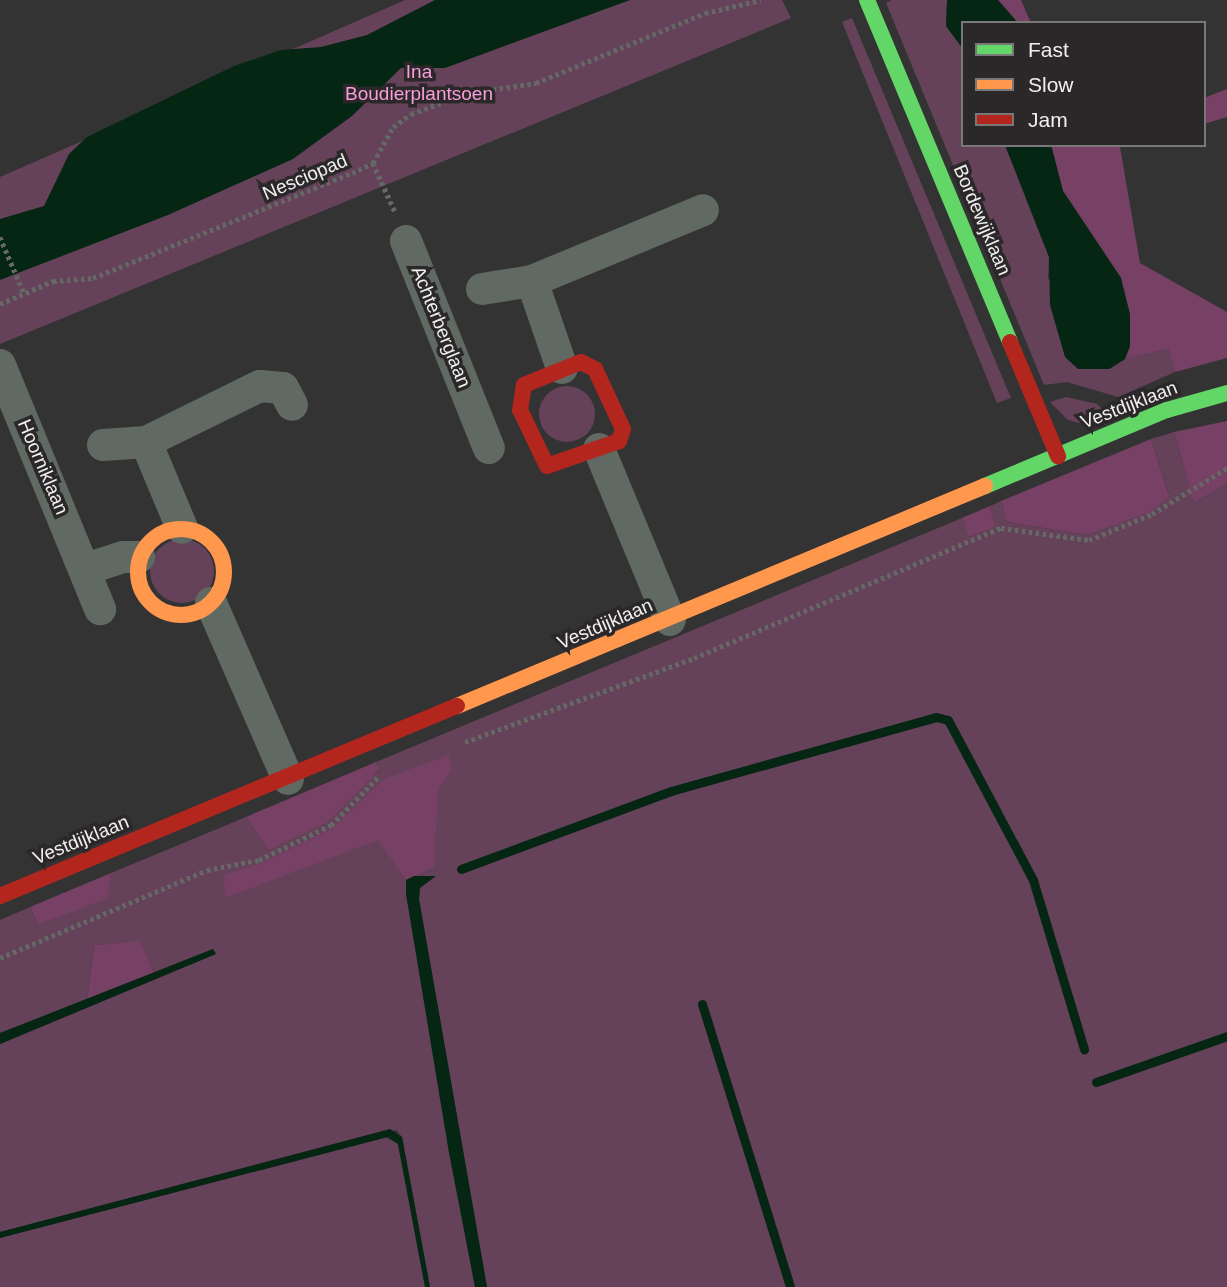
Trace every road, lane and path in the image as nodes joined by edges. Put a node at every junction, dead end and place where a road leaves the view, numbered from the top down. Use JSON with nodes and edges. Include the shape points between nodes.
{"nodes":[{"id":1,"x":761,"y":0,"type":"edge"},
{"id":2,"x":867,"y":0,"type":"edge"},
{"id":3,"x":373,"y":163,"type":"junction"},
{"id":4,"x":703,"y":210,"type":"dead end"},
{"id":5,"x":0,"y":237,"type":"edge"},
{"id":6,"x":406,"y":241,"type":"joint"},
{"id":7,"x":532,"y":281,"type":"junction"},
{"id":8,"x":482,"y":289,"type":"dead end"},
{"id":9,"x":24,"y":293,"type":"junction"},
{"id":10,"x":0,"y":304,"type":"edge"},
{"id":11,"x":0,"y":365,"type":"edge"},
{"id":12,"x":562,"y":368,"type":"junction"},
{"id":13,"x":1227,"y":393,"type":"edge"},
{"id":14,"x":518,"y":402,"type":"junction"},
{"id":15,"x":292,"y":405,"type":"dead end"},
{"id":16,"x":475,"y":414,"type":"junction"},
{"id":17,"x":146,"y":442,"type":"junction"},
{"id":18,"x":103,"y":445,"type":"dead end"},
{"id":19,"x":489,"y":448,"type":"dead end"},
{"id":20,"x":598,"y":449,"type":"junction"},
{"id":21,"x":1058,"y":456,"type":"junction"},
{"id":22,"x":1227,"y":468,"type":"edge"},
{"id":23,"x":182,"y":528,"type":"junction"},
{"id":24,"x":139,"y":557,"type":"junction"},
{"id":25,"x":86,"y":569,"type":"junction"},
{"id":26,"x":211,"y":603,"type":"junction"},
{"id":27,"x":100,"y":609,"type":"dead end"},
{"id":28,"x":670,"y":620,"type":"junction"},
{"id":29,"x":454,"y":746,"type":"dead end"},
{"id":30,"x":393,"y":770,"type":"dead end"},
{"id":31,"x":288,"y":779,"type":"junction"},
{"id":32,"x":0,"y":896,"type":"edge"},
{"id":33,"x":0,"y":958,"type":"edge"}],
"edges":[{"from":1,"to":3,"type":"path","name":"Nesciopad","via":[[705,13],[536,83],[466,94],[411,114],[393,127]]},
{"from":2,"to":21,"type":"street","name":"Bordewijklaan"},
{"from":3,"to":6,"type":"path"},
{"from":3,"to":9,"type":"path","name":"Nesciopad","via":[[93,278],[53,281]]},
{"from":4,"to":7,"type":"street"},
{"from":5,"to":9,"type":"path"},
{"from":6,"to":16,"type":"street","name":"Achterberglaan"},
{"from":7,"to":8,"type":"street"},
{"from":7,"to":12,"type":"street"},
{"from":9,"to":10,"type":"path","name":"Nesciopad"},
{"from":11,"to":25,"type":"street","name":"Hoorniklaan"},
{"from":12,"to":14,"type":"street","via":[[524,385]]},
{"from":12,"to":20,"type":"street","via":[[581,362],[594,369],[602,381],[623,429],[619,441]]},
{"from":13,"to":21,"type":"street","name":"Vestdijklaan","via":[[1167,410]]},
{"from":14,"to":16,"type":"street","name":"Achterberglaan"},
{"from":14,"to":20,"type":"street","via":[[547,466]]},
{"from":15,"to":17,"type":"street","via":[[283,388],[260,386]]},
{"from":16,"to":19,"type":"street","name":"Achterberglaan"},
{"from":17,"to":18,"type":"street"},
{"from":17,"to":23,"type":"street"},
{"from":20,"to":28,"type":"street"},
{"from":21,"to":28,"type":"street","name":"Vestdijklaan"},
{"from":22,"to":29,"type":"path","via":[[1152,514],[1089,540],[1001,528],[694,657]]},
{"from":23,"to":24,"type":"street","via":[[156,536]]},
{"from":23,"to":26,"type":"street","via":[[199,532],[222,556],[221,589]]},
{"from":24,"to":25,"type":"street","via":[[123,556]]},
{"from":24,"to":26,"type":"street","via":[[140,590],[150,604],[181,616]]},
{"from":25,"to":27,"type":"street","name":"Hoorniklaan"},
{"from":26,"to":31,"type":"street"},
{"from":28,"to":31,"type":"street","name":"Vestdijklaan"},
{"from":30,"to":33,"type":"path","via":[[380,775],[331,825],[260,859],[207,870]]},
{"from":31,"to":32,"type":"street","name":"Vestdijklaan"}]}
